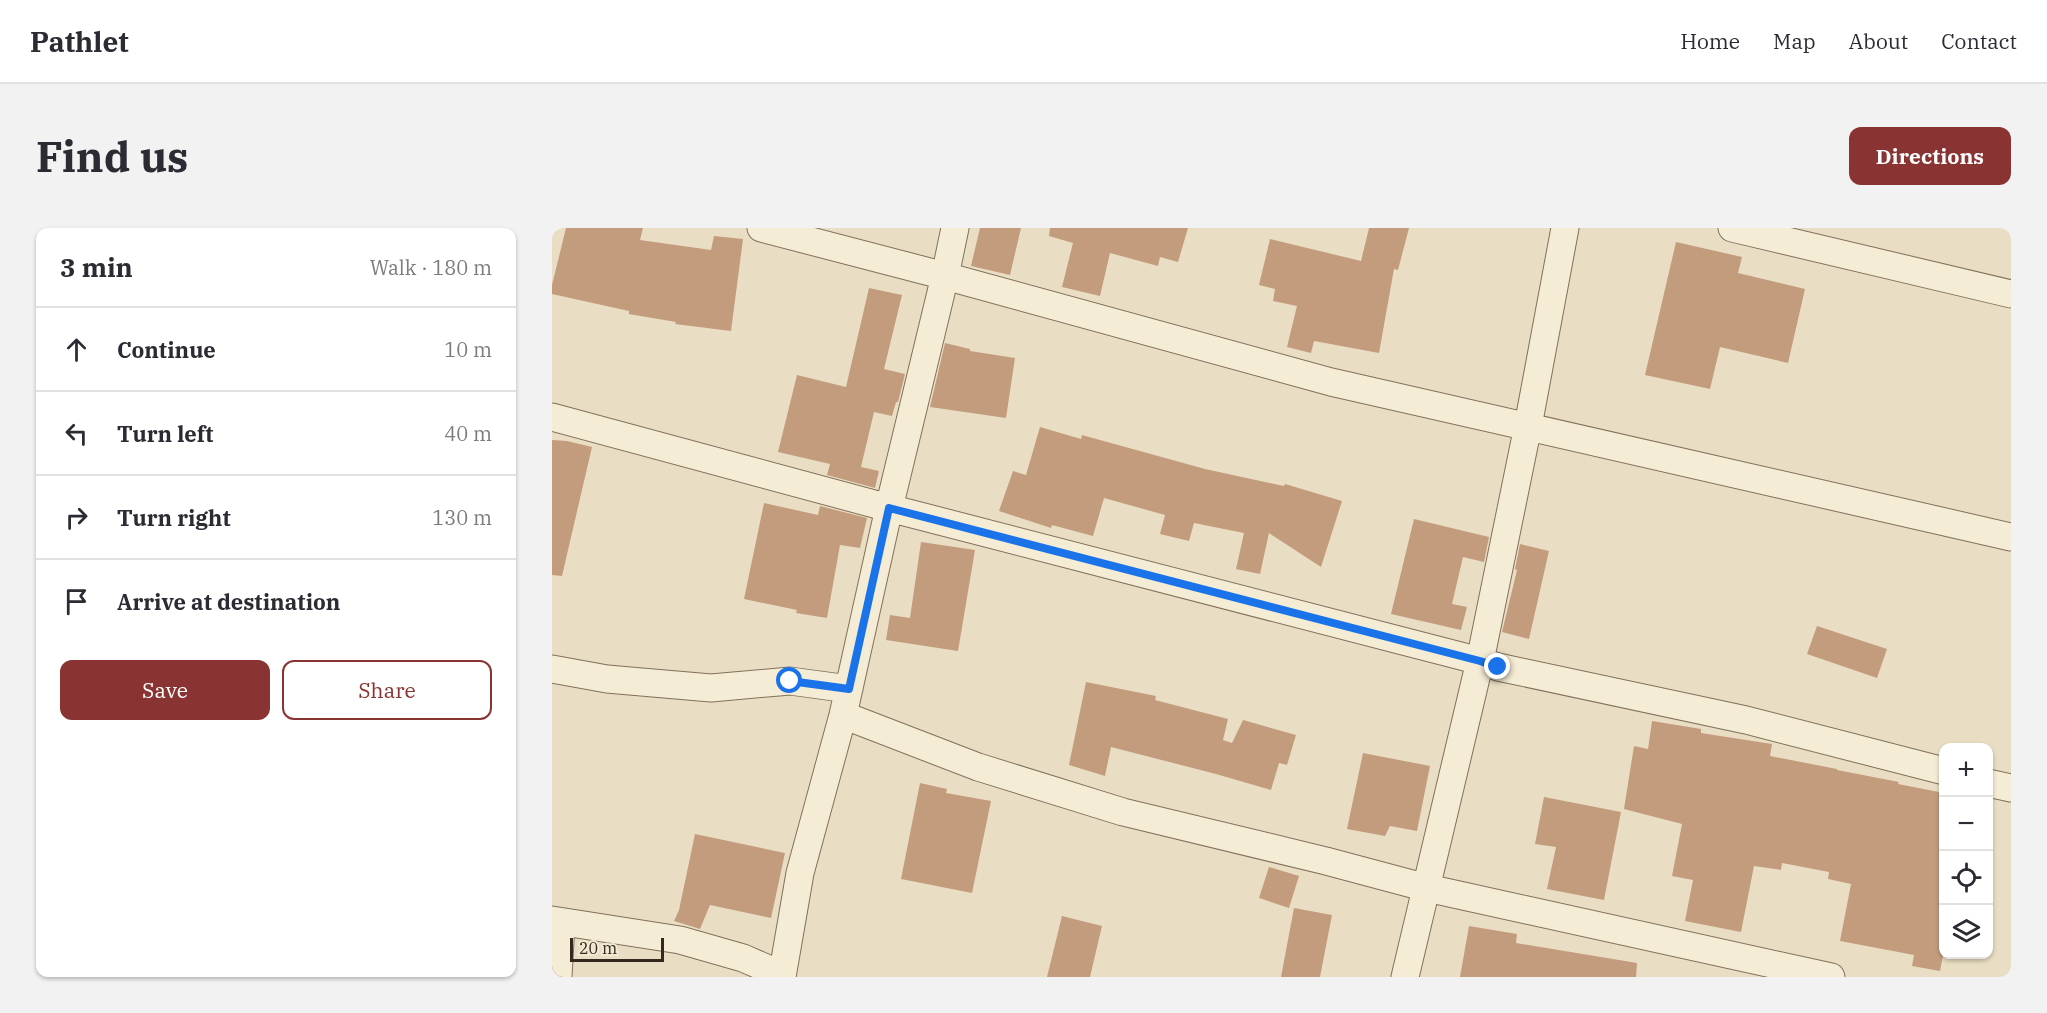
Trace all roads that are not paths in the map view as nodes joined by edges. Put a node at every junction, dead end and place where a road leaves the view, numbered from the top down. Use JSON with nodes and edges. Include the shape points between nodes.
{"nodes":[{"id":1,"x":761,"y":228,"type":"edge"},
{"id":2,"x":955,"y":228,"type":"edge"},
{"id":3,"x":1565,"y":228,"type":"edge"},
{"id":4,"x":1732,"y":228,"type":"edge"},
{"id":5,"x":945,"y":276,"type":"junction"},
{"id":6,"x":2011,"y":294,"type":"edge"},
{"id":7,"x":552,"y":417,"type":"edge"},
{"id":8,"x":1528,"y":426,"type":"junction"},
{"id":9,"x":889,"y":508,"type":"junction"},
{"id":10,"x":2011,"y":537,"type":"edge"},
{"id":11,"x":1480,"y":661,"type":"junction"},
{"id":12,"x":552,"y":669,"type":"edge"},
{"id":13,"x":846,"y":702,"type":"junction"},
{"id":14,"x":1939,"y":770,"type":"edge"},
{"id":15,"x":1993,"y":784,"type":"edge"},
{"id":16,"x":2011,"y":788,"type":"edge"},
{"id":17,"x":1427,"y":888,"type":"junction"},
{"id":18,"x":556,"y":921,"type":"edge"},
{"id":19,"x":782,"y":976,"type":"edge"},
{"id":20,"x":558,"y":977,"type":"edge"},
{"id":21,"x":1405,"y":977,"type":"edge"},
{"id":22,"x":1831,"y":977,"type":"edge"}],
"edges":[{"from":1,"to":5,"type":"street"},
{"from":2,"to":5,"type":"street"},
{"from":3,"to":8,"type":"street"},
{"from":4,"to":6,"type":"street"},
{"from":5,"to":8,"type":"street","via":[[1331,382]]},
{"from":5,"to":9,"type":"street"},
{"from":7,"to":9,"type":"street"},
{"from":8,"to":10,"type":"street"},
{"from":8,"to":11,"type":"street"},
{"from":9,"to":11,"type":"street"},
{"from":9,"to":13,"type":"street"},
{"from":11,"to":14,"type":"street","via":[[1746,720]]},
{"from":11,"to":17,"type":"street"},
{"from":12,"to":13,"type":"street","via":[[607,679],[711,688],[790,681]]},
{"from":13,"to":17,"type":"street","via":[[978,767],[1123,812]]},
{"from":13,"to":19,"type":"street","via":[[800,873]]},
{"from":15,"to":16,"type":"street"},
{"from":17,"to":21,"type":"street"},
{"from":17,"to":22,"type":"street"},
{"from":18,"to":19,"type":"street","via":[[680,940],[742,958]]},
{"from":18,"to":20,"type":"street"}]}
